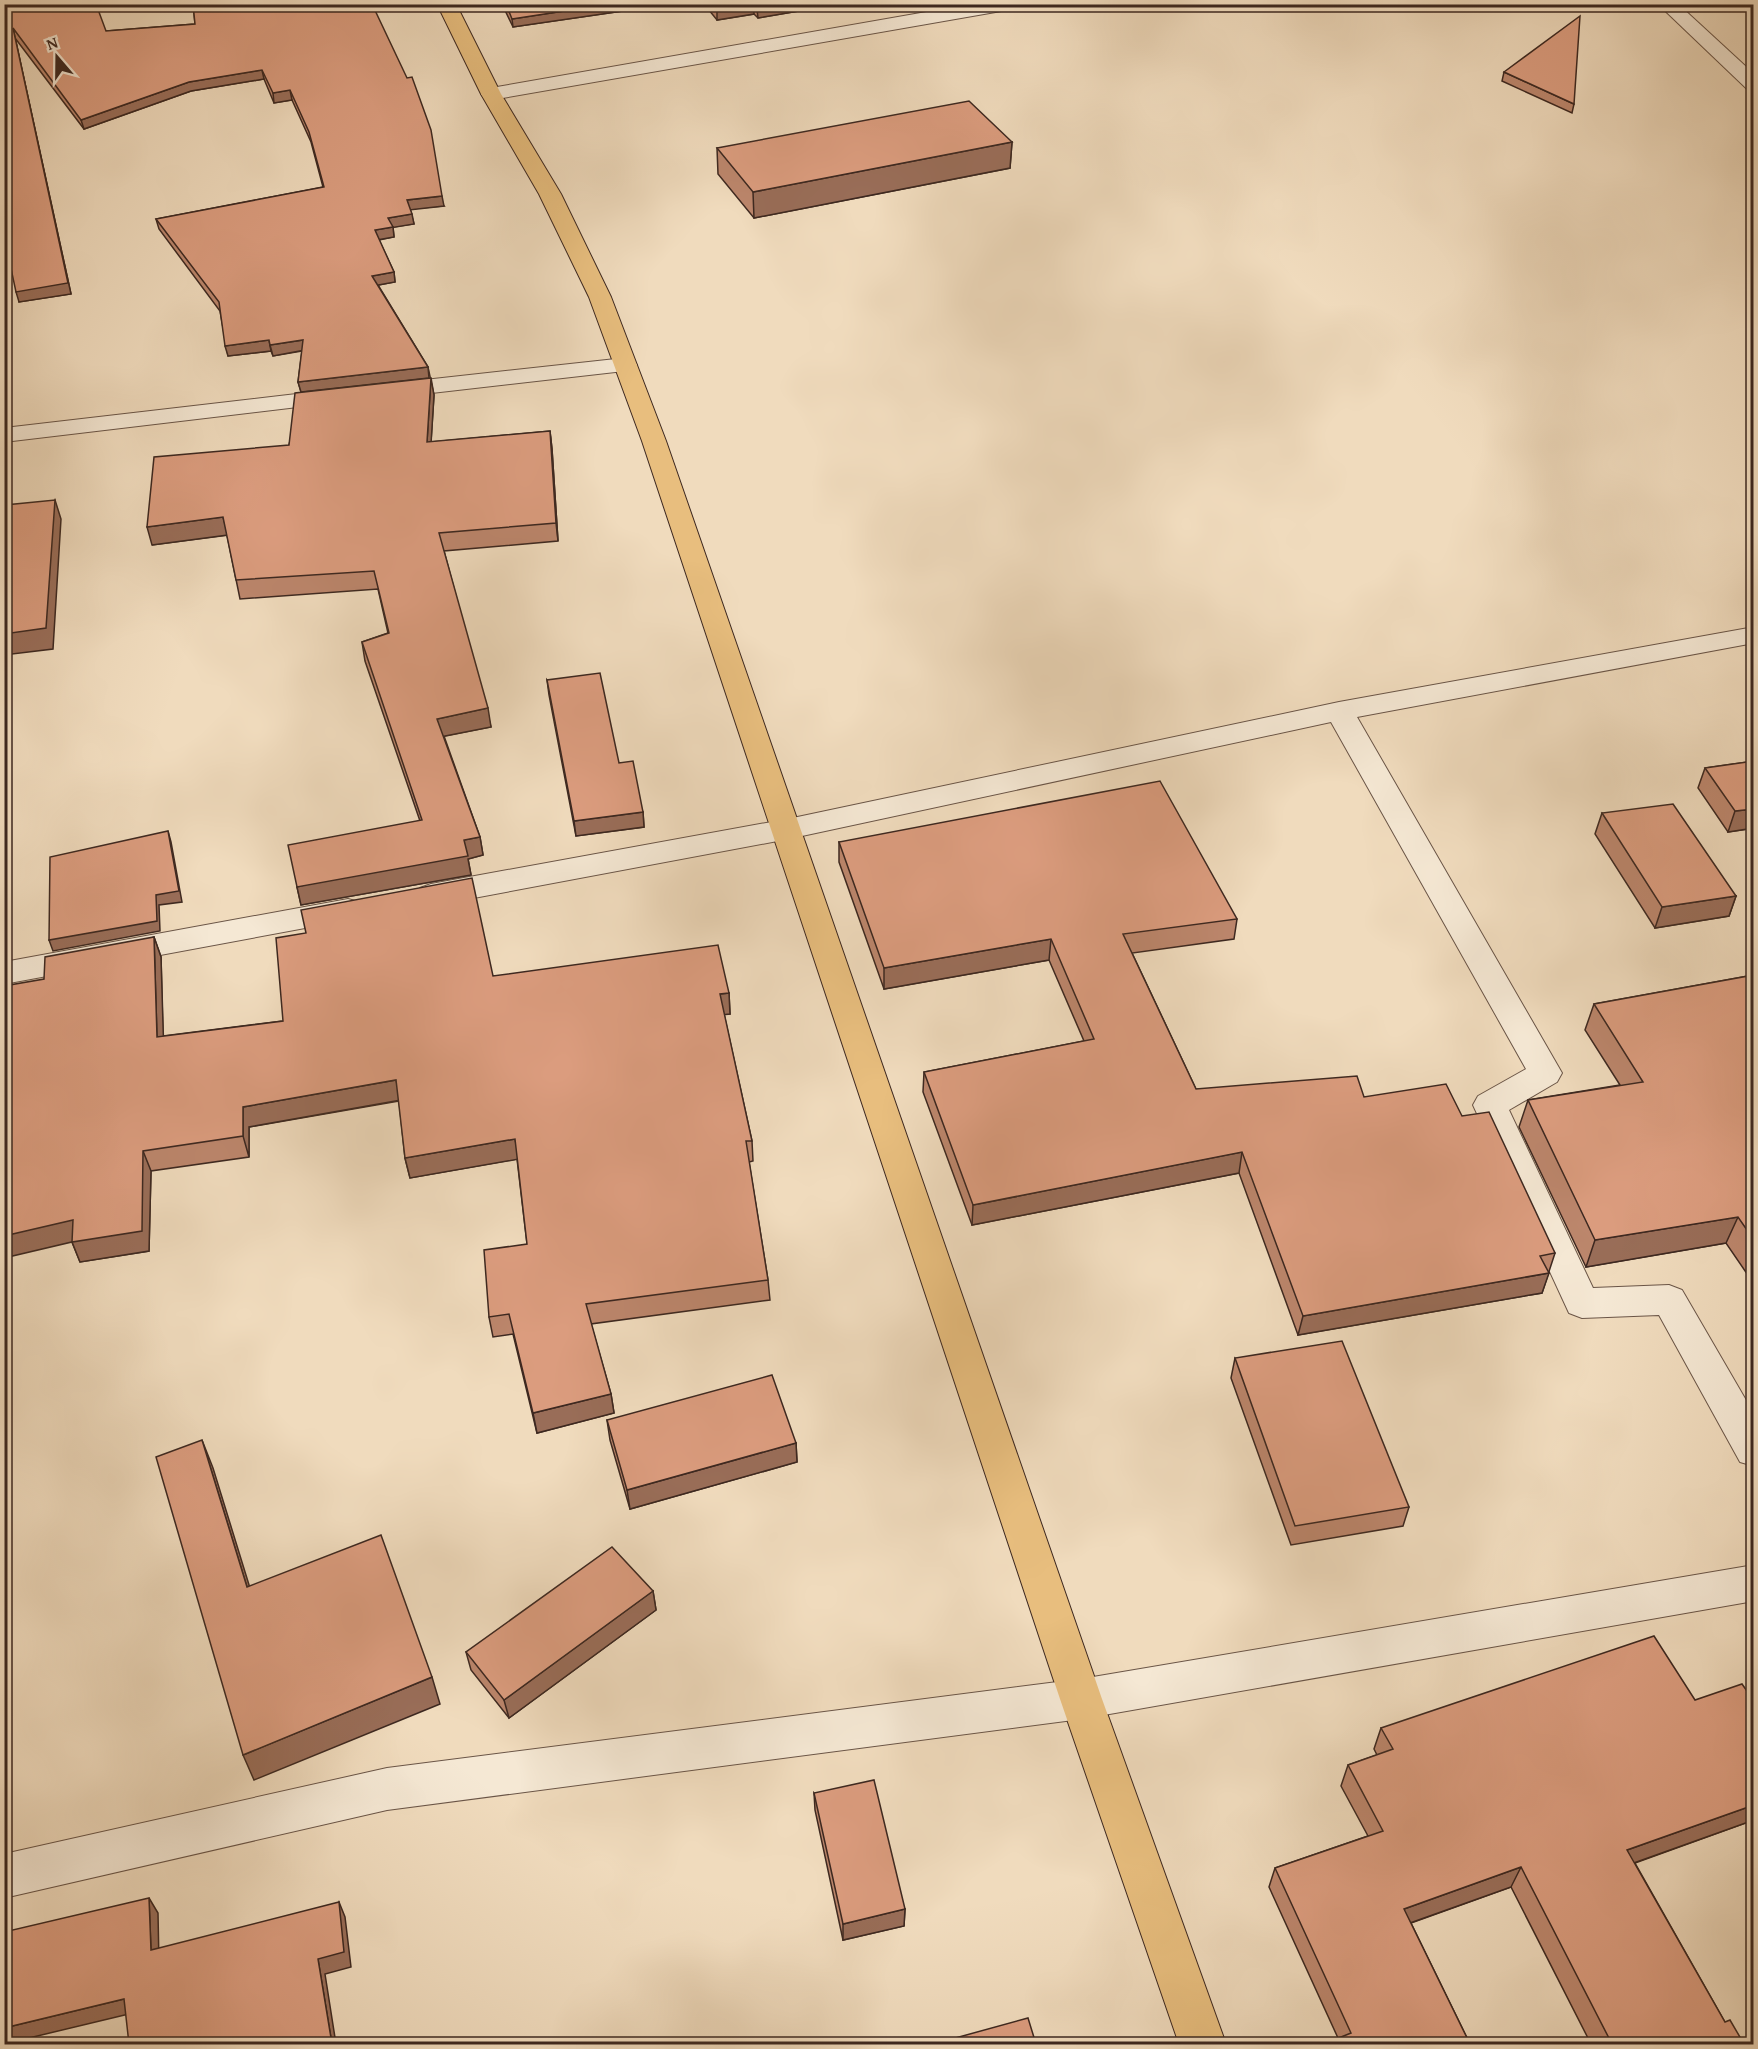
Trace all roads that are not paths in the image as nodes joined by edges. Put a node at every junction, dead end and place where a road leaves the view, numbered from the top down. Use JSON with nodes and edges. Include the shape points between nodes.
{"nodes":[{"id":1,"x":446,"y":4,"type":"edge"},
{"id":2,"x":1006,"y":4,"type":"edge"},
{"id":3,"x":1667,"y":4,"type":"edge"},
{"id":4,"x":901,"y":14,"type":"edge"},
{"id":5,"x":1754,"y":85,"type":"edge"},
{"id":6,"x":491,"y":94,"type":"junction"},
{"id":7,"x":625,"y":365,"type":"junction"},
{"id":8,"x":4,"y":435,"type":"edge"},
{"id":9,"x":1754,"y":635,"type":"edge"},
{"id":10,"x":1339,"y":711,"type":"junction"},
{"id":11,"x":788,"y":829,"type":"junction"},
{"id":12,"x":4,"y":973,"type":"edge"},
{"id":13,"x":1754,"y":1450,"type":"edge"},
{"id":14,"x":1754,"y":1583,"type":"edge"},
{"id":15,"x":1081,"y":1699,"type":"junction"},
{"id":16,"x":4,"y":1876,"type":"edge"},
{"id":17,"x":1203,"y":2044,"type":"edge"}],
"edges":[{"from":1,"to":6,"type":"main road"},
{"from":2,"to":4,"type":"street"},
{"from":3,"to":5,"type":"street"},
{"from":4,"to":6,"type":"street"},
{"from":6,"to":7,"type":"main road","via":[[550,194],[600,297]]},
{"from":7,"to":8,"type":"street"},
{"from":7,"to":11,"type":"main road"},
{"from":9,"to":10,"type":"street"},
{"from":10,"to":11,"type":"street"},
{"from":10,"to":13,"type":"street","via":[[1545,1072],[1490,1105],[1582,1303],[1669,1300]]},
{"from":11,"to":12,"type":"street"},
{"from":11,"to":15,"type":"main road"},
{"from":14,"to":15,"type":"street"},
{"from":15,"to":16,"type":"street","via":[[387,1789]]},
{"from":15,"to":17,"type":"main road"}]}
